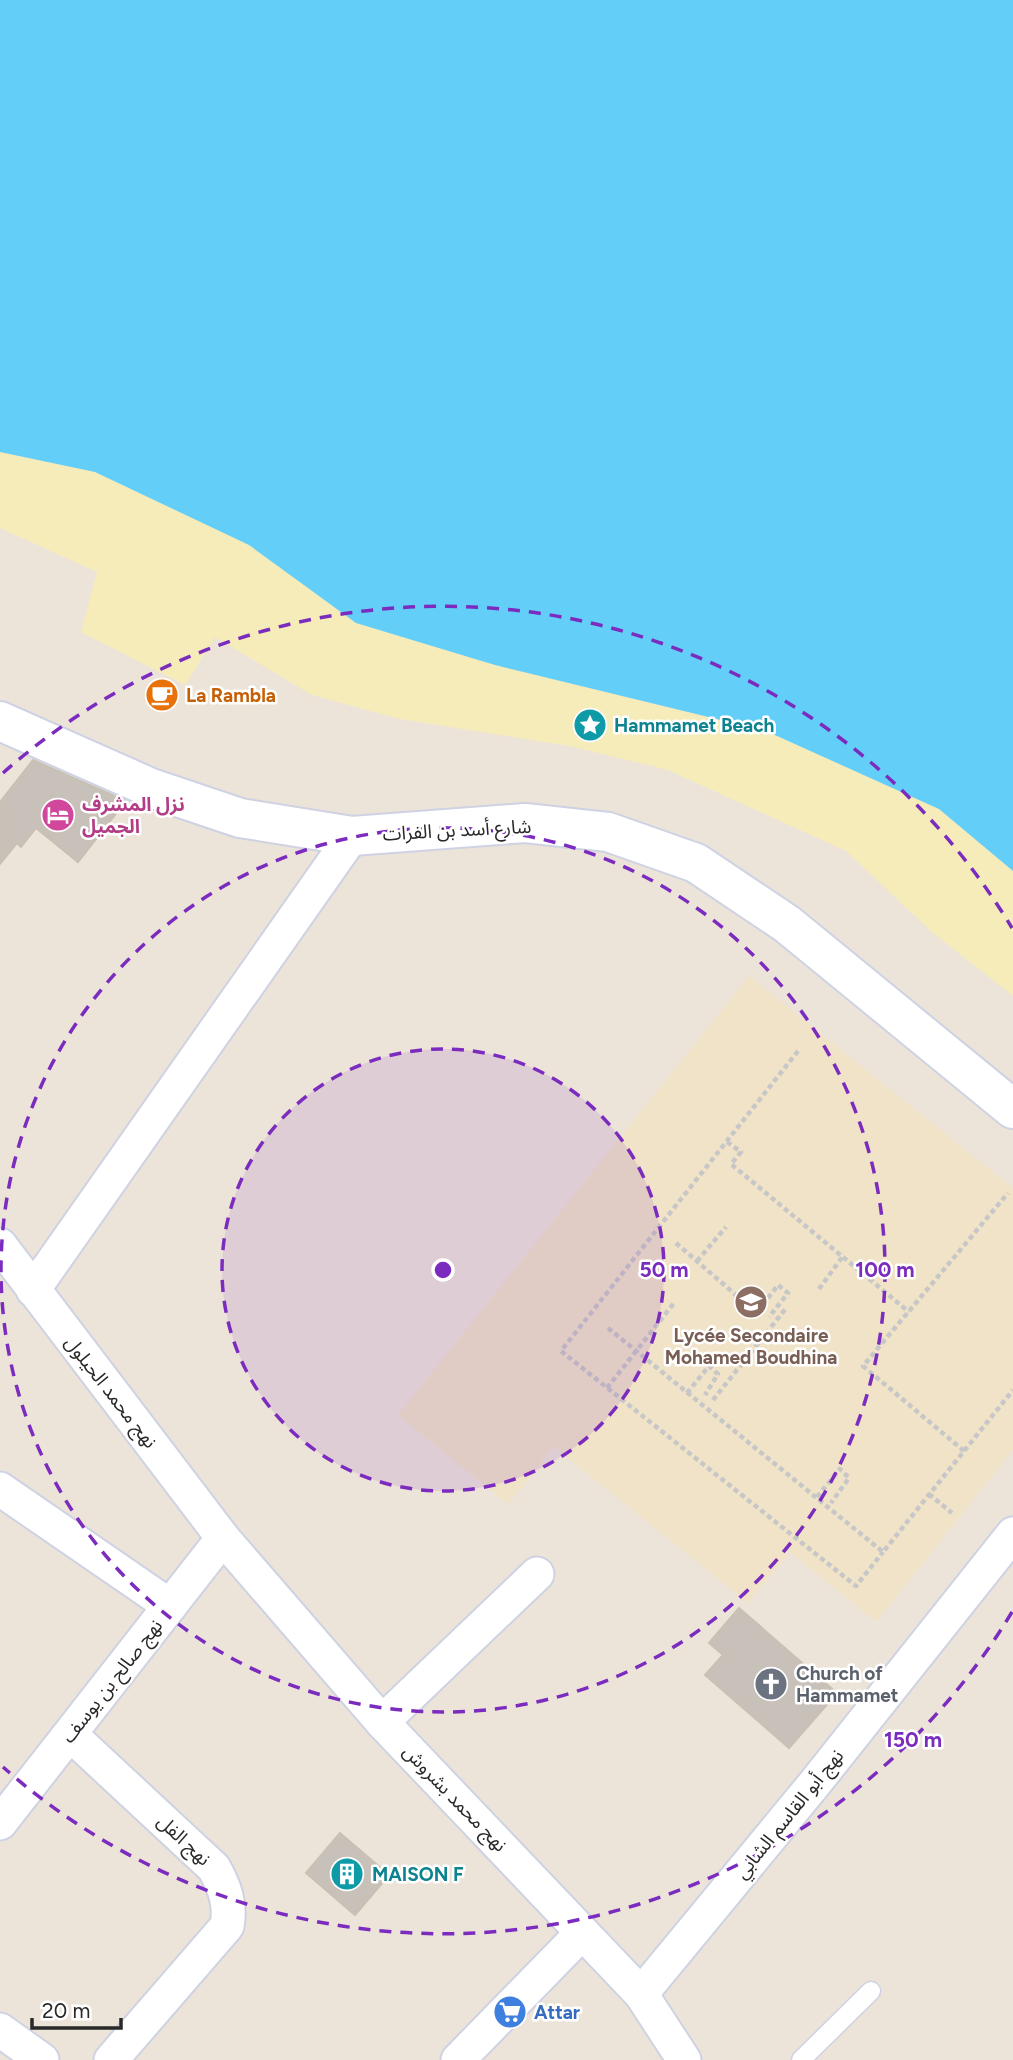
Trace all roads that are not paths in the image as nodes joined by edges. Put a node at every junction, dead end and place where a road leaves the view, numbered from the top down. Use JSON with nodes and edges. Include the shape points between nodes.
{"nodes":[{"id":1,"x":0,"y":721,"type":"edge"},
{"id":2,"x":352,"y":836,"type":"junction"},
{"id":3,"x":1013,"y":1109,"type":"edge"},
{"id":4,"x":0,"y":1245,"type":"edge"},
{"id":5,"x":33,"y":1290,"type":"junction"},
{"id":6,"x":0,"y":1489,"type":"edge"},
{"id":7,"x":1013,"y":1534,"type":"edge"},
{"id":8,"x":223,"y":1538,"type":"junction"},
{"id":9,"x":537,"y":1574,"type":"dead end"},
{"id":10,"x":170,"y":1606,"type":"junction"},
{"id":11,"x":382,"y":1722,"type":"junction"},
{"id":12,"x":71,"y":1735,"type":"junction"},
{"id":13,"x":0,"y":1823,"type":"edge"},
{"id":14,"x":582,"y":1933,"type":"junction"},
{"id":15,"x":871,"y":1991,"type":"dead end"},
{"id":16,"x":641,"y":1994,"type":"junction"},
{"id":17,"x":0,"y":2030,"type":"edge"},
{"id":18,"x":43,"y":2060,"type":"edge"},
{"id":19,"x":111,"y":2060,"type":"edge"},
{"id":20,"x":457,"y":2060,"type":"edge"},
{"id":21,"x":684,"y":2060,"type":"edge"},
{"id":22,"x":801,"y":2060,"type":"edge"}],
"edges":[{"from":1,"to":2,"type":"street","name":"شارع أسد بن الفرات","via":[[151,788],[240,818]]},
{"from":2,"to":3,"type":"street","name":"شارع أسد بن الفرات","via":[[525,823],[608,832],[696,863],[787,924]]},
{"from":2,"to":5,"type":"street"},
{"from":4,"to":5,"type":"street","name":"نهج محمد الحيلول"},
{"from":5,"to":8,"type":"street","name":"نهج محمد الحيلول"},
{"from":6,"to":10,"type":"street"},
{"from":7,"to":16,"type":"street","name":"نهج أبو القاسم الشابي"},
{"from":8,"to":10,"type":"street","name":"نهج صالح بن يوسف"},
{"from":8,"to":11,"type":"street","name":"نهج محمد بشروش"},
{"from":9,"to":11,"type":"street"},
{"from":10,"to":12,"type":"street","name":"نهج صالح بن يوسف"},
{"from":11,"to":14,"type":"street","name":"نهج محمد بشروش"},
{"from":12,"to":13,"type":"street","name":"نهج صالح بن يوسف"},
{"from":12,"to":19,"type":"street","name":"نهج الفل","via":[[214,1868],[230,1909],[227,1926]]},
{"from":14,"to":16,"type":"street","name":"نهج محمد بشروش"},
{"from":14,"to":20,"type":"street"},
{"from":15,"to":22,"type":"lane"},
{"from":16,"to":21,"type":"street","name":"نهج محمد بشروش"},
{"from":17,"to":18,"type":"street"}]}
